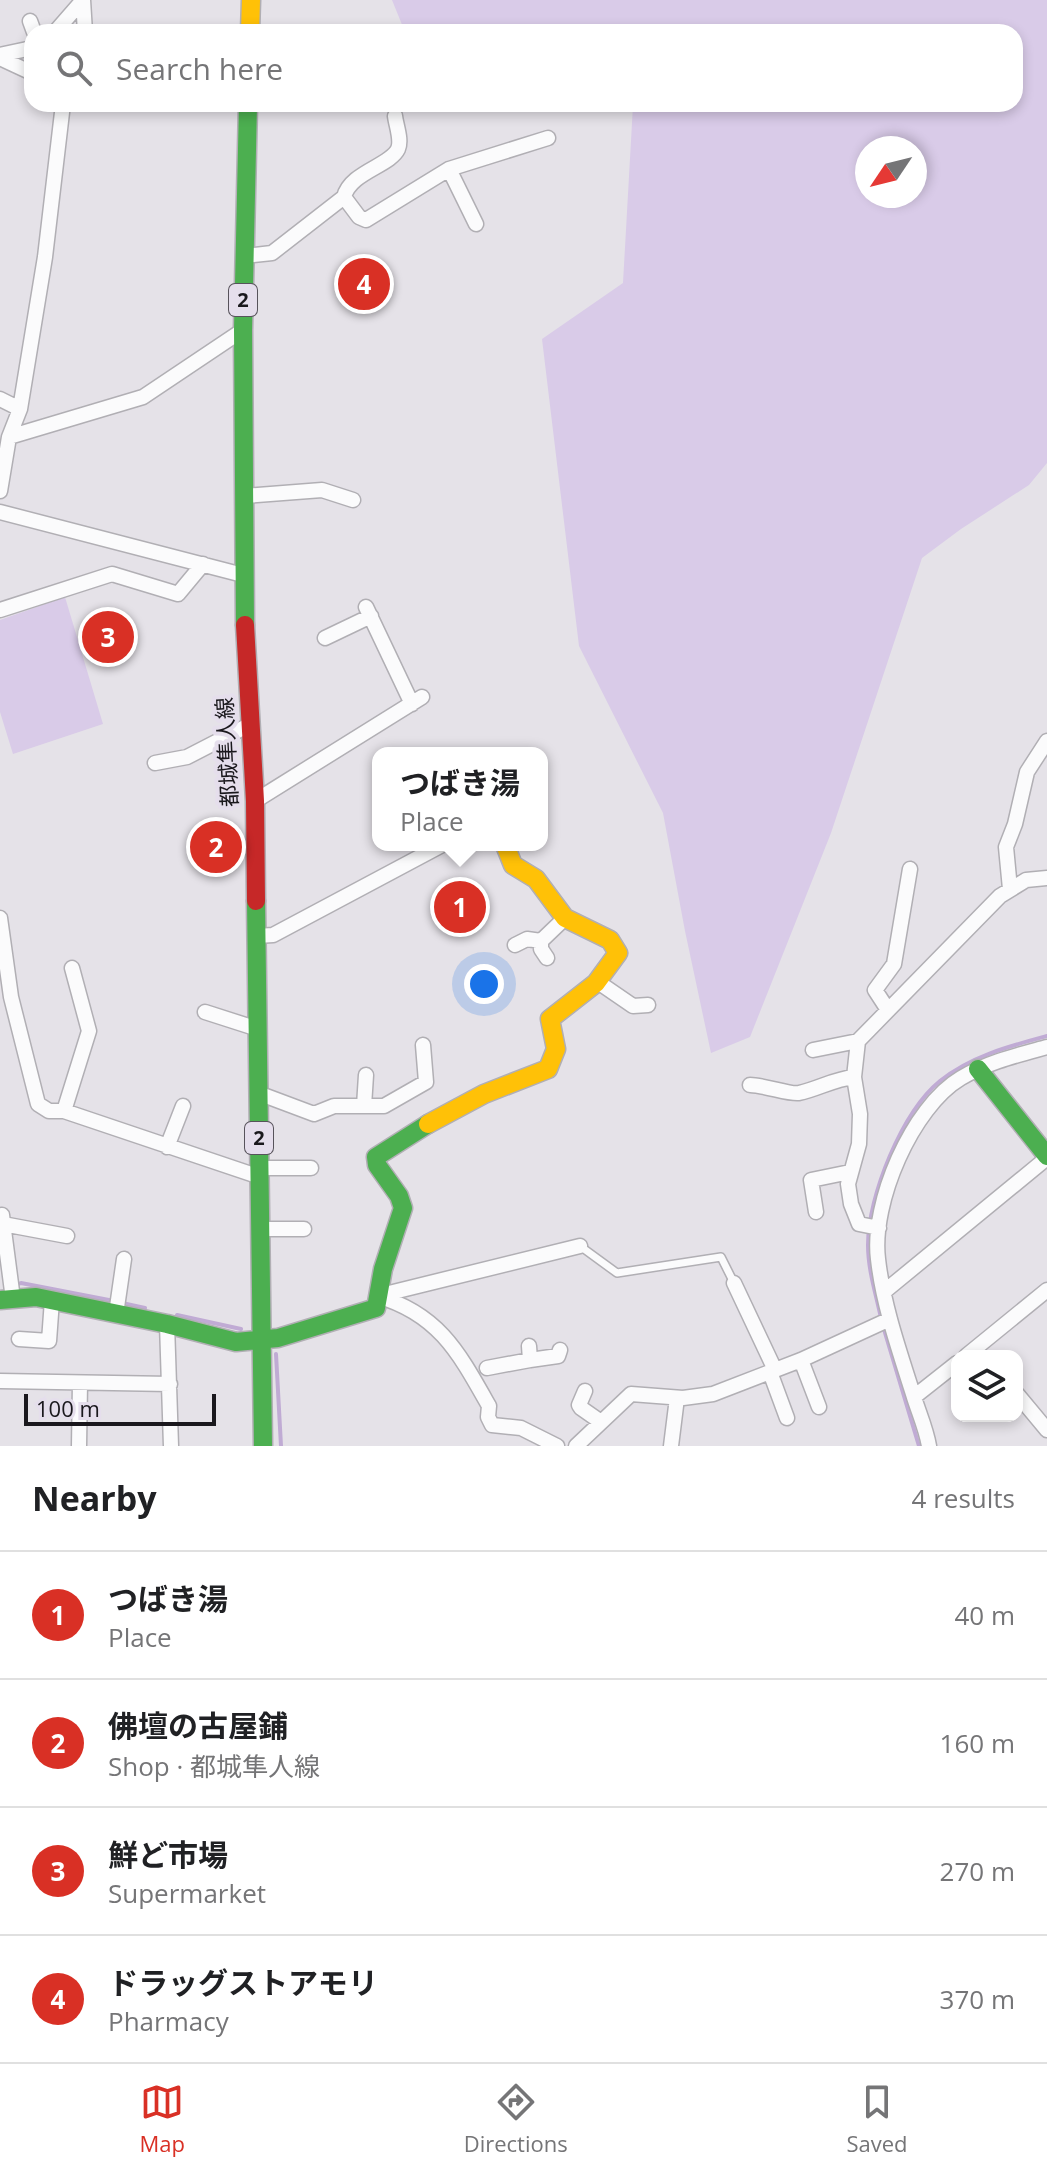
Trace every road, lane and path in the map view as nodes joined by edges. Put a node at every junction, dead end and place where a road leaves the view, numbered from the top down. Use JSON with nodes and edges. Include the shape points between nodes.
{"nodes":[{"id":1,"x":251,"y":0,"type":"edge"},
{"id":2,"x":62,"y":24,"type":"edge"},
{"id":3,"x":84,"y":24,"type":"edge"},
{"id":4,"x":250,"y":24,"type":"edge"},
{"id":5,"x":24,"y":50,"type":"edge"},
{"id":6,"x":0,"y":56,"type":"edge"},
{"id":7,"x":24,"y":69,"type":"edge"},
{"id":8,"x":62,"y":112,"type":"edge"},
{"id":9,"x":248,"y":112,"type":"edge"},
{"id":10,"x":395,"y":116,"type":"dead end"},
{"id":11,"x":548,"y":138,"type":"dead end"},
{"id":12,"x":449,"y":169,"type":"junction"},
{"id":13,"x":344,"y":197,"type":"junction"},
{"id":14,"x":476,"y":224,"type":"dead end"},
{"id":15,"x":245,"y":256,"type":"junction"},
{"id":16,"x":243,"y":330,"type":"junction"},
{"id":17,"x":0,"y":399,"type":"edge"},
{"id":18,"x":20,"y":409,"type":"junction"},
{"id":19,"x":9,"y":437,"type":"junction"},
{"id":20,"x":0,"y":491,"type":"edge"},
{"id":21,"x":245,"y":496,"type":"junction"},
{"id":22,"x":353,"y":500,"type":"dead end"},
{"id":23,"x":0,"y":512,"type":"edge"},
{"id":24,"x":203,"y":564,"type":"junction"},
{"id":25,"x":243,"y":575,"type":"junction"},
{"id":26,"x":0,"y":610,"type":"edge"},
{"id":27,"x":325,"y":638,"type":"dead end"},
{"id":28,"x":249,"y":725,"type":"junction"},
{"id":29,"x":1047,"y":741,"type":"edge"},
{"id":30,"x":155,"y":763,"type":"dead end"},
{"id":31,"x":255,"y":801,"type":"junction"},
{"id":32,"x":431,"y":851,"type":"edge"},
{"id":33,"x":507,"y":851,"type":"edge"},
{"id":34,"x":910,"y":869,"type":"dead end"},
{"id":35,"x":1047,"y":878,"type":"edge"},
{"id":36,"x":1010,"y":889,"type":"junction"},
{"id":37,"x":0,"y":918,"type":"edge"},
{"id":38,"x":565,"y":918,"type":"junction"},
{"id":39,"x":257,"y":936,"type":"junction"},
{"id":40,"x":541,"y":941,"type":"junction"},
{"id":41,"x":515,"y":945,"type":"dead end"},
{"id":42,"x":547,"y":958,"type":"dead end"},
{"id":43,"x":72,"y":968,"type":"dead end"},
{"id":44,"x":598,"y":982,"type":"junction"},
{"id":45,"x":648,"y":1005,"type":"dead end"},
{"id":46,"x":888,"y":1010,"type":"junction"},
{"id":47,"x":205,"y":1012,"type":"dead end"},
{"id":48,"x":258,"y":1029,"type":"junction"},
{"id":49,"x":858,"y":1041,"type":"junction"},
{"id":50,"x":423,"y":1045,"type":"dead end"},
{"id":51,"x":1047,"y":1047,"type":"edge"},
{"id":52,"x":813,"y":1050,"type":"dead end"},
{"id":53,"x":978,"y":1069,"type":"junction"},
{"id":54,"x":366,"y":1075,"type":"dead end"},
{"id":55,"x":854,"y":1077,"type":"junction"},
{"id":56,"x":750,"y":1085,"type":"dead end"},
{"id":57,"x":258,"y":1093,"type":"junction"},
{"id":58,"x":183,"y":1106,"type":"dead end"},
{"id":59,"x":364,"y":1106,"type":"junction"},
{"id":60,"x":64,"y":1111,"type":"junction"},
{"id":61,"x":167,"y":1147,"type":"junction"},
{"id":62,"x":1047,"y":1157,"type":"edge"},
{"id":63,"x":311,"y":1168,"type":"dead end"},
{"id":64,"x":850,"y":1172,"type":"junction"},
{"id":65,"x":260,"y":1173,"type":"junction"},
{"id":66,"x":816,"y":1212,"type":"dead end"},
{"id":67,"x":872,"y":1227,"type":"junction"},
{"id":68,"x":260,"y":1229,"type":"junction"},
{"id":69,"x":304,"y":1229,"type":"dead end"},
{"id":70,"x":67,"y":1236,"type":"dead end"},
{"id":71,"x":580,"y":1246,"type":"joint"},
{"id":72,"x":124,"y":1259,"type":"dead end"},
{"id":73,"x":734,"y":1283,"type":"joint"},
{"id":74,"x":885,"y":1291,"type":"junction"},
{"id":75,"x":1046,"y":1291,"type":"edge"},
{"id":76,"x":377,"y":1296,"type":"junction"},
{"id":77,"x":8,"y":1298,"type":"edge"},
{"id":78,"x":52,"y":1300,"type":"junction"},
{"id":79,"x":117,"y":1312,"type":"junction"},
{"id":80,"x":885,"y":1321,"type":"junction"},
{"id":81,"x":167,"y":1324,"type":"junction"},
{"id":82,"x":19,"y":1339,"type":"dead end"},
{"id":83,"x":262,"y":1341,"type":"junction"},
{"id":84,"x":560,"y":1350,"type":"dead end"},
{"id":85,"x":983,"y":1350,"type":"edge"},
{"id":86,"x":801,"y":1360,"type":"junction"},
{"id":87,"x":951,"y":1368,"type":"edge"},
{"id":88,"x":773,"y":1371,"type":"junction"},
{"id":89,"x":0,"y":1381,"type":"edge"},
{"id":90,"x":80,"y":1383,"type":"junction"},
{"id":91,"x":170,"y":1384,"type":"junction"},
{"id":92,"x":585,"y":1391,"type":"dead end"},
{"id":93,"x":914,"y":1397,"type":"junction"},
{"id":94,"x":677,"y":1398,"type":"junction"},
{"id":95,"x":1023,"y":1401,"type":"edge"},
{"id":96,"x":489,"y":1406,"type":"junction"},
{"id":97,"x":819,"y":1407,"type":"dead end"},
{"id":98,"x":787,"y":1418,"type":"dead end"},
{"id":99,"x":601,"y":1422,"type":"junction"},
{"id":100,"x":1047,"y":1430,"type":"edge"},
{"id":101,"x":931,"y":1443,"type":"edge"},
{"id":102,"x":79,"y":1446,"type":"edge"},
{"id":103,"x":171,"y":1446,"type":"edge"},
{"id":104,"x":263,"y":1446,"type":"edge"},
{"id":105,"x":557,"y":1446,"type":"edge"},
{"id":106,"x":576,"y":1446,"type":"edge"},
{"id":107,"x":671,"y":1446,"type":"edge"}],
"edges":[{"from":1,"to":4,"type":"main road"},
{"from":2,"to":3,"type":"street","via":[[83,0]]},
{"from":5,"to":6,"type":"street"},
{"from":6,"to":7,"type":"street"},
{"from":8,"to":18,"type":"street"},
{"from":9,"to":15,"type":"main road","name":"都城隼人線","number":"2"},
{"from":10,"to":13,"type":"street","via":[[396,152],[351,184]]},
{"from":11,"to":12,"type":"street"},
{"from":12,"to":13,"type":"street","via":[[366,220]]},
{"from":12,"to":14,"type":"street"},
{"from":13,"to":15,"type":"street","via":[[272,253]]},
{"from":15,"to":16,"type":"main road","name":"都城隼人線","number":"2"},
{"from":16,"to":19,"type":"street","via":[[143,397]]},
{"from":16,"to":21,"type":"main road","name":"都城隼人線","number":"2"},
{"from":17,"to":18,"type":"street"},
{"from":18,"to":19,"type":"street"},
{"from":19,"to":20,"type":"street"},
{"from":21,"to":22,"type":"street","via":[[322,490]]},
{"from":21,"to":25,"type":"main road","name":"都城隼人線","number":"2"},
{"from":23,"to":24,"type":"street"},
{"from":24,"to":25,"type":"street"},
{"from":24,"to":26,"type":"street","via":[[178,594],[112,574]]},
{"from":25,"to":28,"type":"main road","name":"都城隼人線","number":"2"},
{"from":27,"to":31,"type":"street","via":[[368,612],[417,700]]},
{"from":28,"to":30,"type":"street","via":[[187,757]]},
{"from":28,"to":31,"type":"main road","name":"都城隼人線","number":"2"},
{"from":29,"to":36,"type":"street","via":[[1027,772],[1006,847]]},
{"from":31,"to":39,"type":"main road","name":"都城隼人線","number":"2"},
{"from":32,"to":39,"type":"street","via":[[273,935]]},
{"from":33,"to":38,"type":"main road","via":[[513,865],[536,879]]},
{"from":34,"to":46,"type":"street","via":[[894,964],[875,990]]},
{"from":35,"to":36,"type":"street","via":[[1026,880]]},
{"from":36,"to":46,"type":"street"},
{"from":37,"to":60,"type":"street","via":[[11,997],[38,1104]]},
{"from":38,"to":40,"type":"street"},
{"from":38,"to":44,"type":"main road","via":[[610,940],[618,950]]},
{"from":39,"to":48,"type":"main road","name":"都城隼人線","number":"2"},
{"from":40,"to":41,"type":"street","via":[[527,939]]},
{"from":40,"to":42,"type":"street"},
{"from":43,"to":60,"type":"street","via":[[89,1031]]},
{"from":44,"to":45,"type":"street","via":[[633,1006]]},
{"from":44,"to":76,"type":"main road","via":[[550,1019],[556,1049],[548,1069],[494,1089],[376,1157],[403,1208]]},
{"from":46,"to":49,"type":"street"},
{"from":47,"to":48,"type":"street"},
{"from":48,"to":57,"type":"main road","name":"都城隼人線","number":"2"},
{"from":49,"to":52,"type":"street"},
{"from":49,"to":55,"type":"street"},
{"from":50,"to":59,"type":"street","via":[[426,1082],[384,1106]]},
{"from":51,"to":53,"type":"street"},
{"from":53,"to":62,"type":"main road"},
{"from":53,"to":67,"type":"street","via":[[949,1086],[918,1123]]},
{"from":54,"to":59,"type":"street"},
{"from":55,"to":56,"type":"street","via":[[796,1094]]},
{"from":55,"to":64,"type":"street","via":[[859,1144]]},
{"from":57,"to":59,"type":"street","via":[[314,1114],[334,1106]]},
{"from":57,"to":65,"type":"main road","name":"都城隼人線","number":"2"},
{"from":58,"to":61,"type":"street"},
{"from":60,"to":61,"type":"street"},
{"from":61,"to":65,"type":"street"},
{"from":62,"to":74,"type":"street"},
{"from":63,"to":65,"type":"street"},
{"from":64,"to":66,"type":"street","via":[[811,1180]]},
{"from":64,"to":67,"type":"street","via":[[851,1204],[859,1224]]},
{"from":65,"to":68,"type":"main road","name":"都城隼人線","number":"2"},
{"from":67,"to":74,"type":"street"},
{"from":68,"to":69,"type":"street"},
{"from":68,"to":83,"type":"main road","name":"都城隼人線","number":"2"},
{"from":70,"to":77,"type":"street","via":[[3,1219]]},
{"from":71,"to":73,"type":"lane","via":[[617,1273],[721,1257]]},
{"from":71,"to":76,"type":"street"},
{"from":72,"to":79,"type":"street"},
{"from":73,"to":88,"type":"street"},
{"from":74,"to":80,"type":"street"},
{"from":75,"to":85,"type":"street"},
{"from":76,"to":83,"type":"main road","via":[[376,1308]]},
{"from":76,"to":96,"type":"street","via":[[410,1307],[440,1330]]},
{"from":77,"to":78,"type":"main road"},
{"from":78,"to":79,"type":"main road"},
{"from":78,"to":82,"type":"street","via":[[55,1342]]},
{"from":79,"to":81,"type":"main road"},
{"from":80,"to":86,"type":"street"},
{"from":80,"to":93,"type":"street"},
{"from":81,"to":83,"type":"main road","via":[[236,1342]]},
{"from":81,"to":91,"type":"street"},
{"from":83,"to":104,"type":"main road","name":"都城隼人線","number":"2"},
{"from":84,"to":96,"type":"street","via":[[558,1356],[530,1353],[486,1367]]},
{"from":86,"to":88,"type":"street"},
{"from":86,"to":97,"type":"street"},
{"from":87,"to":93,"type":"street"},
{"from":88,"to":94,"type":"street","via":[[713,1394]]},
{"from":88,"to":98,"type":"street"},
{"from":89,"to":90,"type":"street"},
{"from":90,"to":91,"type":"street"},
{"from":90,"to":102,"type":"street"},
{"from":91,"to":103,"type":"street"},
{"from":92,"to":99,"type":"street","via":[[579,1405]]},
{"from":93,"to":101,"type":"street"},
{"from":94,"to":99,"type":"street","via":[[631,1394]]},
{"from":94,"to":107,"type":"street"},
{"from":95,"to":100,"type":"street"},
{"from":96,"to":105,"type":"street","via":[[492,1425],[521,1428]]},
{"from":99,"to":106,"type":"street"}]}
